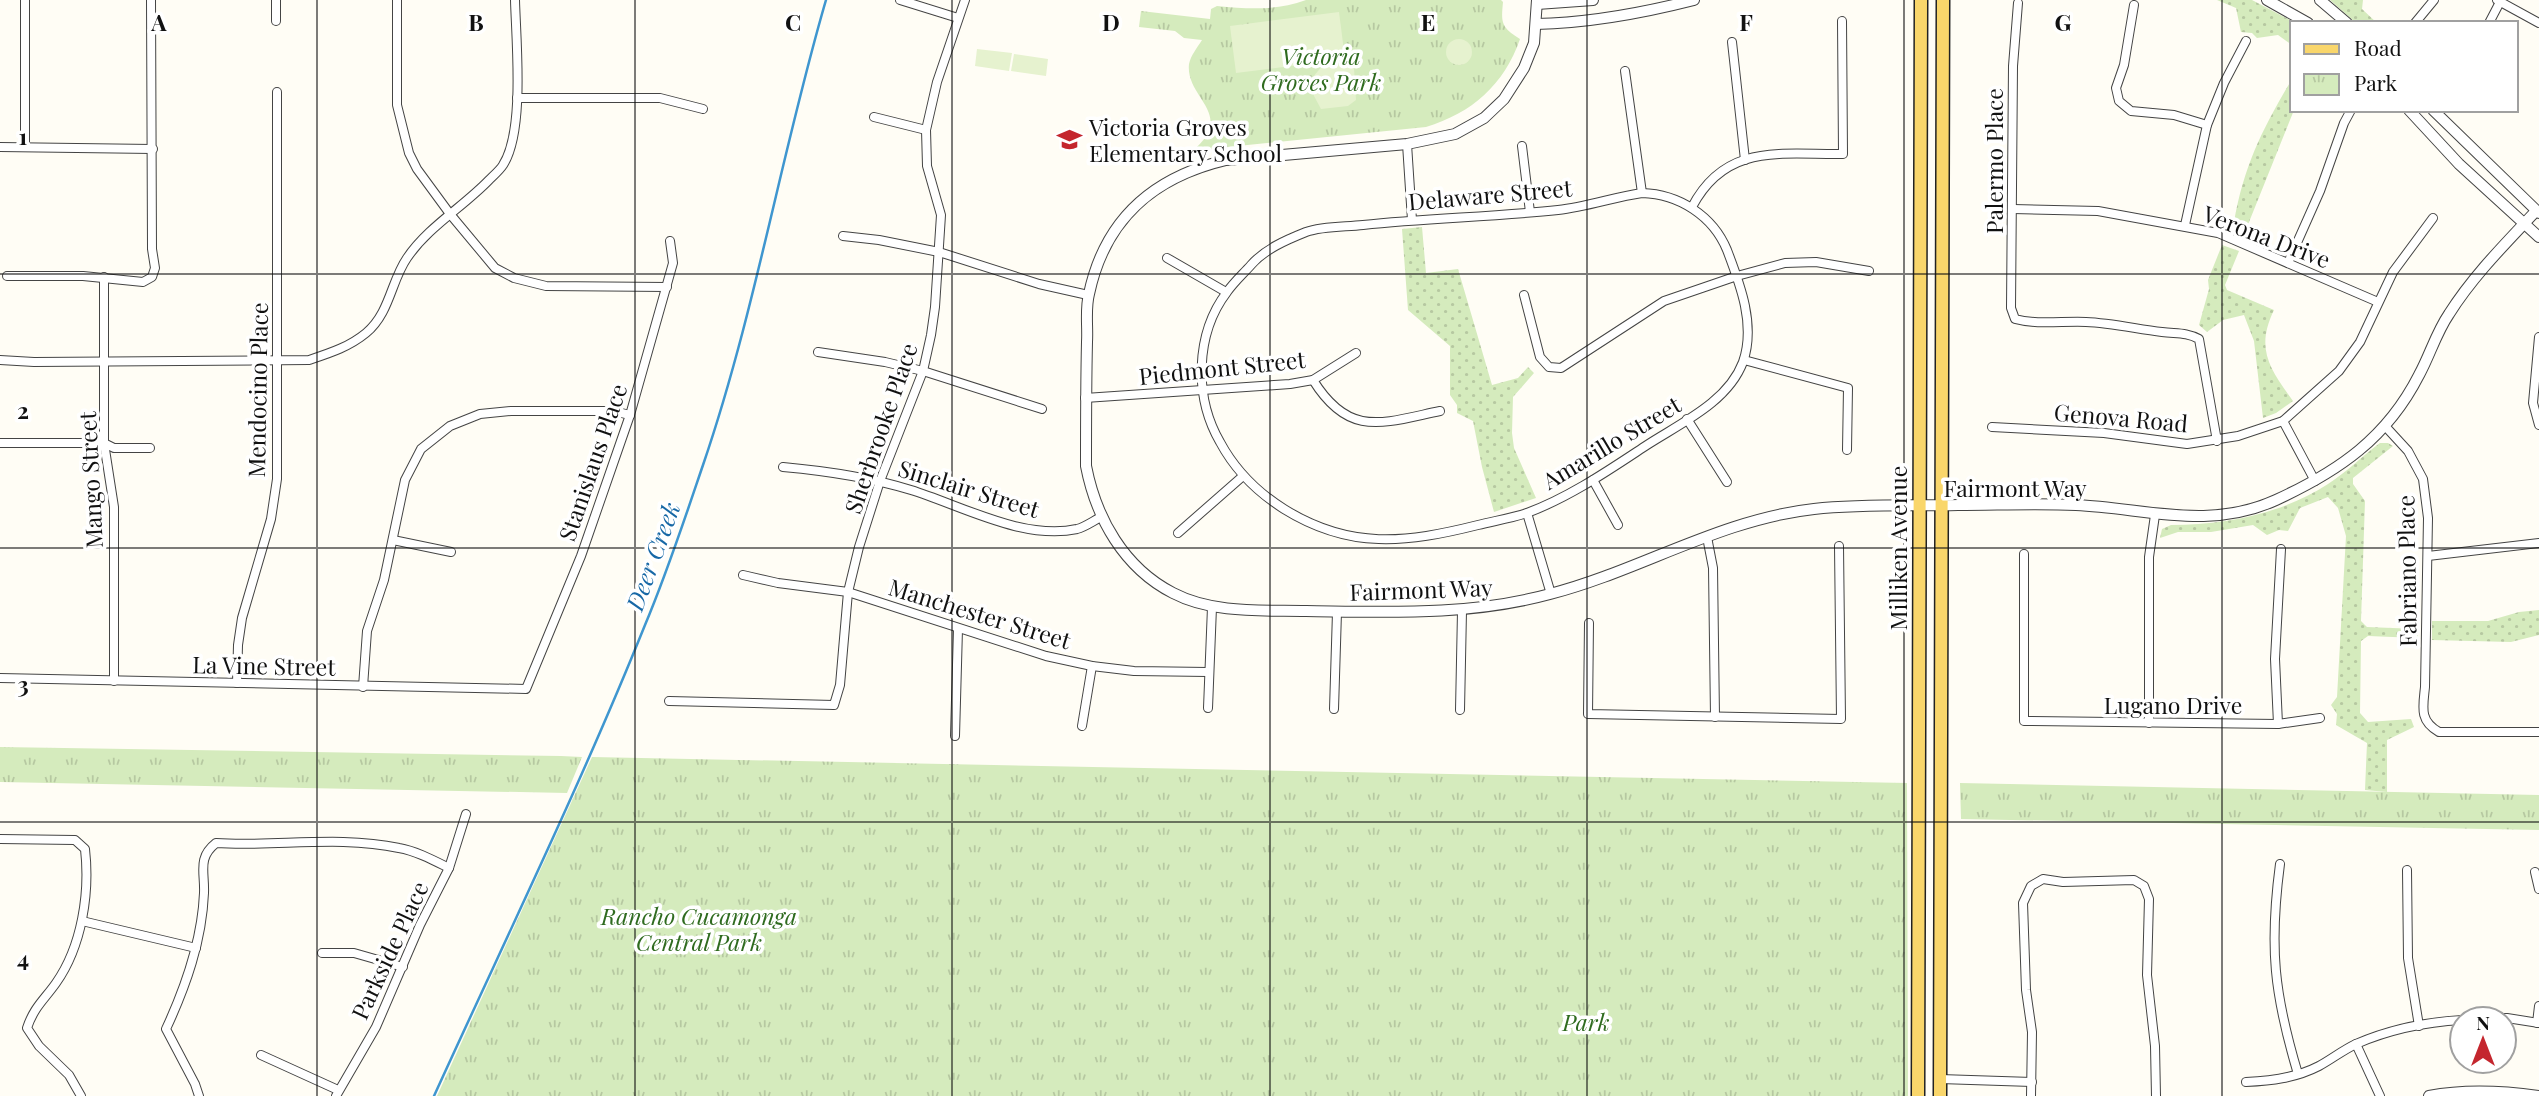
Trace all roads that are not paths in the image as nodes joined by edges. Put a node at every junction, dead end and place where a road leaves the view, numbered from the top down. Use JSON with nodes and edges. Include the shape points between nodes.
{"nodes":[{"id":1,"x":24,"y":0,"type":"edge"},
{"id":2,"x":151,"y":0,"type":"edge"},
{"id":3,"x":276,"y":0,"type":"edge"},
{"id":4,"x":397,"y":0,"type":"edge"},
{"id":5,"x":515,"y":0,"type":"edge"},
{"id":6,"x":900,"y":0,"type":"edge"},
{"id":7,"x":965,"y":0,"type":"edge"},
{"id":8,"x":1592,"y":0,"type":"edge"},
{"id":9,"x":1695,"y":0,"type":"edge"},
{"id":10,"x":1920,"y":0,"type":"edge"},
{"id":11,"x":1942,"y":0,"type":"edge"},
{"id":12,"x":2267,"y":0,"type":"edge"},
{"id":13,"x":2320,"y":0,"type":"edge"},
{"id":14,"x":2434,"y":0,"type":"edge"},
{"id":15,"x":2498,"y":1,"type":"edge"},
{"id":16,"x":1537,"y":2,"type":"edge"},
{"id":17,"x":2018,"y":3,"type":"dead end"},
{"id":18,"x":2134,"y":5,"type":"dead end"},
{"id":19,"x":958,"y":18,"type":"junction"},
{"id":20,"x":276,"y":21,"type":"dead end"},
{"id":21,"x":1842,"y":21,"type":"dead end"},
{"id":22,"x":2304,"y":21,"type":"edge"},
{"id":23,"x":2345,"y":21,"type":"edge"},
{"id":24,"x":2417,"y":21,"type":"edge"},
{"id":25,"x":2490,"y":21,"type":"edge"},
{"id":26,"x":2539,"y":23,"type":"edge"},
{"id":27,"x":1536,"y":24,"type":"junction"},
{"id":28,"x":2246,"y":41,"type":"dead end"},
{"id":29,"x":1732,"y":42,"type":"dead end"},
{"id":30,"x":1625,"y":71,"type":"dead end"},
{"id":31,"x":276,"y":92,"type":"dead end"},
{"id":32,"x":517,"y":98,"type":"junction"},
{"id":33,"x":703,"y":109,"type":"dead end"},
{"id":34,"x":2350,"y":112,"type":"edge"},
{"id":35,"x":2411,"y":112,"type":"edge"},
{"id":36,"x":2434,"y":112,"type":"edge"},
{"id":37,"x":874,"y":117,"type":"dead end"},
{"id":38,"x":2207,"y":125,"type":"junction"},
{"id":39,"x":926,"y":130,"type":"junction"},
{"id":40,"x":1407,"y":144,"type":"junction"},
{"id":41,"x":1522,"y":146,"type":"dead end"},
{"id":42,"x":0,"y":147,"type":"edge"},
{"id":43,"x":24,"y":148,"type":"junction"},
{"id":44,"x":153,"y":149,"type":"junction"},
{"id":45,"x":1745,"y":160,"type":"junction"},
{"id":46,"x":1642,"y":193,"type":"junction"},
{"id":47,"x":1692,"y":207,"type":"junction"},
{"id":48,"x":2013,"y":209,"type":"junction"},
{"id":49,"x":1530,"y":212,"type":"junction"},
{"id":50,"x":2537,"y":212,"type":"edge"},
{"id":51,"x":450,"y":214,"type":"junction"},
{"id":52,"x":2432,"y":218,"type":"dead end"},
{"id":53,"x":1412,"y":220,"type":"junction"},
{"id":54,"x":2524,"y":223,"type":"junction"},
{"id":55,"x":2185,"y":225,"type":"junction"},
{"id":56,"x":843,"y":236,"type":"dead end"},
{"id":57,"x":2539,"y":237,"type":"edge"},
{"id":58,"x":670,"y":241,"type":"dead end"},
{"id":59,"x":939,"y":252,"type":"junction"},
{"id":60,"x":1167,"y":258,"type":"dead end"},
{"id":61,"x":2288,"y":263,"type":"junction"},
{"id":62,"x":1869,"y":271,"type":"dead end"},
{"id":63,"x":8,"y":276,"type":"dead end"},
{"id":64,"x":1737,"y":276,"type":"junction"},
{"id":65,"x":104,"y":277,"type":"junction"},
{"id":66,"x":667,"y":287,"type":"junction"},
{"id":67,"x":1226,"y":292,"type":"junction"},
{"id":68,"x":1088,"y":295,"type":"junction"},
{"id":69,"x":1524,"y":295,"type":"dead end"},
{"id":70,"x":2378,"y":302,"type":"junction"},
{"id":71,"x":2539,"y":337,"type":"edge"},
{"id":72,"x":818,"y":352,"type":"dead end"},
{"id":73,"x":1356,"y":353,"type":"dead end"},
{"id":74,"x":1744,"y":359,"type":"junction"},
{"id":75,"x":0,"y":360,"type":"edge"},
{"id":76,"x":278,"y":360,"type":"junction"},
{"id":77,"x":104,"y":361,"type":"junction"},
{"id":78,"x":923,"y":371,"type":"junction"},
{"id":79,"x":1313,"y":380,"type":"junction"},
{"id":80,"x":1203,"y":391,"type":"junction"},
{"id":81,"x":1085,"y":398,"type":"junction"},
{"id":82,"x":1042,"y":409,"type":"dead end"},
{"id":83,"x":1440,"y":411,"type":"dead end"},
{"id":84,"x":630,"y":415,"type":"junction"},
{"id":85,"x":1687,"y":419,"type":"junction"},
{"id":86,"x":2283,"y":421,"type":"junction"},
{"id":87,"x":2539,"y":425,"type":"edge"},
{"id":88,"x":2385,"y":426,"type":"junction"},
{"id":89,"x":1992,"y":427,"type":"dead end"},
{"id":90,"x":2217,"y":440,"type":"junction"},
{"id":91,"x":0,"y":443,"type":"edge"},
{"id":92,"x":104,"y":443,"type":"junction"},
{"id":93,"x":150,"y":448,"type":"dead end"},
{"id":94,"x":1847,"y":450,"type":"dead end"},
{"id":95,"x":783,"y":467,"type":"dead end"},
{"id":96,"x":1243,"y":476,"type":"junction"},
{"id":97,"x":1593,"y":480,"type":"junction"},
{"id":98,"x":880,"y":481,"type":"junction"},
{"id":99,"x":2315,"y":481,"type":"junction"},
{"id":100,"x":1727,"y":482,"type":"dead end"},
{"id":101,"x":1919,"y":505,"type":"junction"},
{"id":102,"x":1942,"y":505,"type":"junction"},
{"id":103,"x":1527,"y":513,"type":"junction"},
{"id":104,"x":2155,"y":515,"type":"junction"},
{"id":105,"x":1101,"y":517,"type":"junction"},
{"id":106,"x":1618,"y":525,"type":"dead end"},
{"id":107,"x":1178,"y":533,"type":"dead end"},
{"id":108,"x":1707,"y":537,"type":"junction"},
{"id":109,"x":393,"y":540,"type":"junction"},
{"id":110,"x":2539,"y":543,"type":"edge"},
{"id":111,"x":1839,"y":546,"type":"dead end"},
{"id":112,"x":2281,"y":549,"type":"dead end"},
{"id":113,"x":451,"y":552,"type":"dead end"},
{"id":114,"x":2024,"y":554,"type":"dead end"},
{"id":115,"x":2428,"y":556,"type":"junction"},
{"id":116,"x":743,"y":575,"type":"dead end"},
{"id":117,"x":848,"y":592,"type":"junction"},
{"id":118,"x":1551,"y":594,"type":"junction"},
{"id":119,"x":1212,"y":607,"type":"junction"},
{"id":120,"x":1462,"y":611,"type":"junction"},
{"id":121,"x":1337,"y":612,"type":"junction"},
{"id":122,"x":1589,"y":623,"type":"dead end"},
{"id":123,"x":958,"y":629,"type":"junction"},
{"id":124,"x":1092,"y":666,"type":"junction"},
{"id":125,"x":1208,"y":672,"type":"junction"},
{"id":126,"x":0,"y":678,"type":"edge"},
{"id":127,"x":114,"y":681,"type":"junction"},
{"id":128,"x":237,"y":684,"type":"junction"},
{"id":129,"x":363,"y":687,"type":"junction"},
{"id":130,"x":527,"y":689,"type":"joint"},
{"id":131,"x":668,"y":701,"type":"dead end"},
{"id":132,"x":1208,"y":708,"type":"dead end"},
{"id":133,"x":1334,"y":709,"type":"dead end"},
{"id":134,"x":1460,"y":710,"type":"dead end"},
{"id":135,"x":1715,"y":717,"type":"junction"},
{"id":136,"x":2320,"y":718,"type":"dead end"},
{"id":137,"x":2149,"y":723,"type":"junction"},
{"id":138,"x":2278,"y":724,"type":"junction"},
{"id":139,"x":1082,"y":726,"type":"dead end"},
{"id":140,"x":2539,"y":732,"type":"edge"},
{"id":141,"x":955,"y":736,"type":"dead end"},
{"id":142,"x":466,"y":814,"type":"dead end"},
{"id":143,"x":0,"y":839,"type":"edge"},
{"id":144,"x":2280,"y":864,"type":"dead end"},
{"id":145,"x":449,"y":868,"type":"junction"},
{"id":146,"x":2407,"y":870,"type":"dead end"},
{"id":147,"x":2535,"y":872,"type":"dead end"},
{"id":148,"x":2539,"y":889,"type":"edge"},
{"id":149,"x":82,"y":921,"type":"junction"},
{"id":150,"x":197,"y":948,"type":"junction"},
{"id":151,"x":322,"y":953,"type":"dead end"},
{"id":152,"x":403,"y":967,"type":"junction"},
{"id":153,"x":2539,"y":1006,"type":"edge"},
{"id":154,"x":2518,"y":1020,"type":"edge"},
{"id":155,"x":2448,"y":1022,"type":"edge"},
{"id":156,"x":2538,"y":1023,"type":"edge"},
{"id":157,"x":2419,"y":1026,"type":"junction"},
{"id":158,"x":2356,"y":1044,"type":"junction"},
{"id":159,"x":261,"y":1055,"type":"dead end"},
{"id":160,"x":2298,"y":1074,"type":"junction"},
{"id":161,"x":1940,"y":1079,"type":"junction"},
{"id":162,"x":2032,"y":1082,"type":"junction"},
{"id":163,"x":2246,"y":1082,"type":"dead end"},
{"id":164,"x":337,"y":1093,"type":"edge"},
{"id":165,"x":2505,"y":1094,"type":"edge"},
{"id":166,"x":81,"y":1096,"type":"edge"},
{"id":167,"x":199,"y":1096,"type":"edge"},
{"id":168,"x":1918,"y":1096,"type":"edge"},
{"id":169,"x":1940,"y":1096,"type":"edge"},
{"id":170,"x":2031,"y":1096,"type":"edge"},
{"id":171,"x":2156,"y":1096,"type":"edge"},
{"id":172,"x":2380,"y":1096,"type":"edge"},
{"id":173,"x":2429,"y":1096,"type":"edge"},
{"id":174,"x":2539,"y":1096,"type":"edge"}],
"edges":[{"from":1,"to":43,"type":"street"},
{"from":2,"to":44,"type":"street"},
{"from":3,"to":20,"type":"street"},
{"from":4,"to":51,"type":"street","via":[[397,105],[402,134],[417,169]]},
{"from":5,"to":32,"type":"street"},
{"from":6,"to":19,"type":"street"},
{"from":7,"to":19,"type":"street","name":"Sherbrooke Place"},
{"from":8,"to":16,"type":"street"},
{"from":9,"to":27,"type":"street","via":[[1647,12]]},
{"from":10,"to":101,"type":"main road","name":"Milliken Avenue"},
{"from":11,"to":102,"type":"main road","name":"Milliken Avenue"},
{"from":12,"to":22,"type":"street"},
{"from":13,"to":23,"type":"street"},
{"from":14,"to":24,"type":"street"},
{"from":15,"to":25,"type":"street"},
{"from":15,"to":26,"type":"street"},
{"from":16,"to":27,"type":"street","name":"Fairmont Way"},
{"from":17,"to":48,"type":"street","name":"Palermo Place","via":[[2012,66]]},
{"from":18,"to":38,"type":"street","via":[[2116,88],[2119,101],[2132,111],[2174,115]]},
{"from":19,"to":39,"type":"street","name":"Sherbrooke Place"},
{"from":21,"to":45,"type":"street","via":[[1843,154],[1765,153]]},
{"from":27,"to":40,"type":"street","name":"Fairmont Way","via":[[1524,68],[1484,118],[1455,134]]},
{"from":28,"to":38,"type":"street"},
{"from":29,"to":45,"type":"street"},
{"from":30,"to":46,"type":"street"},
{"from":31,"to":76,"type":"street","name":"Mendocino Place"},
{"from":32,"to":33,"type":"street","via":[[660,98]]},
{"from":32,"to":51,"type":"street","via":[[513,137],[504,164]]},
{"from":34,"to":61,"type":"street"},
{"from":35,"to":54,"type":"street"},
{"from":36,"to":50,"type":"street"},
{"from":37,"to":39,"type":"street"},
{"from":38,"to":55,"type":"street"},
{"from":39,"to":59,"type":"street","name":"Sherbrooke Place","via":[[927,166],[941,215]]},
{"from":40,"to":53,"type":"street"},
{"from":40,"to":68,"type":"street","name":"Fairmont Way","via":[[1226,160],[1181,173],[1145,195],[1127,215],[1102,255]]},
{"from":41,"to":49,"type":"street"},
{"from":42,"to":43,"type":"street"},
{"from":43,"to":44,"type":"street"},
{"from":44,"to":65,"type":"street","via":[[152,277],[143,282]]},
{"from":45,"to":47,"type":"street","via":[[1711,181]]},
{"from":46,"to":47,"type":"street","name":"Delaware Street","via":[[1657,193]]},
{"from":46,"to":49,"type":"street","name":"Delaware Street"},
{"from":47,"to":64,"type":"street","name":"Delaware Street","via":[[1722,239]]},
{"from":48,"to":55,"type":"street","name":"Verona Drive","via":[[2098,211]]},
{"from":48,"to":90,"type":"street","name":"Palermo Place","via":[[2011,308],[2015,319],[2090,322],[2188,333],[2199,339]]},
{"from":49,"to":53,"type":"street","name":"Delaware Street"},
{"from":50,"to":54,"type":"street","name":"Fairmont Way"},
{"from":51,"to":66,"type":"street","via":[[495,268],[514,278],[546,286]]},
{"from":51,"to":76,"type":"street","via":[[405,259],[385,309],[368,331],[342,350],[309,360]]},
{"from":52,"to":70,"type":"street","name":"Genova Road","via":[[2393,272]]},
{"from":53,"to":67,"type":"street","name":"Delaware Street","via":[[1309,231],[1262,252]]},
{"from":54,"to":57,"type":"street"},
{"from":54,"to":88,"type":"street","name":"Fairmont Way","via":[[2466,288],[2445,319],[2418,377]]},
{"from":55,"to":61,"type":"street","name":"Verona Drive","via":[[2218,233]]},
{"from":56,"to":59,"type":"street"},
{"from":58,"to":66,"type":"street","name":"Stanislaus Place","via":[[673,263]]},
{"from":59,"to":68,"type":"street"},
{"from":59,"to":78,"type":"street","name":"Sherbrooke Place"},
{"from":60,"to":67,"type":"street"},
{"from":61,"to":70,"type":"street","name":"Verona Drive"},
{"from":62,"to":64,"type":"street","via":[[1816,262],[1785,263]]},
{"from":63,"to":65,"type":"street"},
{"from":64,"to":69,"type":"street","via":[[1664,301],[1561,368],[1549,367],[1540,357]]},
{"from":64,"to":74,"type":"street","name":"Amarillo Street","via":[[1748,334]]},
{"from":65,"to":77,"type":"street","name":"Mango Street"},
{"from":66,"to":84,"type":"street","name":"Stanislaus Place"},
{"from":67,"to":80,"type":"street","name":"Delaware Street","via":[[1206,336]]},
{"from":68,"to":81,"type":"street","name":"Fairmont Way"},
{"from":70,"to":86,"type":"street","name":"Genova Road","via":[[2360,342],[2339,371]]},
{"from":71,"to":87,"type":"street","via":[[2533,402]]},
{"from":72,"to":78,"type":"street"},
{"from":73,"to":79,"type":"street","name":"Piedmont Street"},
{"from":74,"to":85,"type":"street","name":"Amarillo Street","via":[[1734,381],[1716,400]]},
{"from":74,"to":94,"type":"street","via":[[1848,388]]},
{"from":75,"to":77,"type":"street"},
{"from":76,"to":77,"type":"street"},
{"from":76,"to":128,"type":"street","name":"Mendocino Place","via":[[277,479],[271,519],[243,618]]},
{"from":77,"to":92,"type":"street","name":"Mango Street"},
{"from":78,"to":82,"type":"street"},
{"from":78,"to":98,"type":"street","name":"Sherbrooke Place"},
{"from":79,"to":80,"type":"street","name":"Piedmont Street"},
{"from":79,"to":83,"type":"street","via":[[1338,411],[1356,420],[1370,423]]},
{"from":80,"to":81,"type":"street","name":"Piedmont Street"},
{"from":80,"to":96,"type":"street","name":"Amarillo Street","via":[[1216,435]]},
{"from":81,"to":105,"type":"street","name":"Fairmont Way","via":[[1086,466]]},
{"from":84,"to":109,"type":"street","via":[[510,411],[480,414],[450,426],[421,449],[405,480]]},
{"from":84,"to":130,"type":"street","name":"Stanislaus Place","via":[[581,556]]},
{"from":85,"to":97,"type":"street","name":"Amarillo Street"},
{"from":85,"to":100,"type":"street"},
{"from":86,"to":90,"type":"street","name":"Genova Road"},
{"from":86,"to":99,"type":"street"},
{"from":88,"to":99,"type":"street","name":"Fairmont Way","via":[[2353,456]]},
{"from":88,"to":115,"type":"street","name":"Fabriano Place","via":[[2408,451],[2423,479]]},
{"from":89,"to":90,"type":"street","name":"Genova Road","via":[[2104,433],[2187,444]]},
{"from":91,"to":92,"type":"street"},
{"from":92,"to":93,"type":"street","via":[[114,448]]},
{"from":92,"to":127,"type":"street","name":"Mango Street","via":[[114,507]]},
{"from":95,"to":98,"type":"street","name":"Sinclair Street"},
{"from":96,"to":103,"type":"street","name":"Amarillo Street","via":[[1307,523],[1354,538],[1448,533]]},
{"from":96,"to":107,"type":"street"},
{"from":97,"to":103,"type":"street","name":"Amarillo Street"},
{"from":97,"to":106,"type":"street"},
{"from":98,"to":105,"type":"street","name":"Sinclair Street","via":[[1039,530],[1076,529]]},
{"from":98,"to":117,"type":"street","name":"Sherbrooke Place"},
{"from":99,"to":104,"type":"street","name":"Fairmont Way","via":[[2270,503],[2236,512]]},
{"from":101,"to":102,"type":"street","name":"Fairmont Way"},
{"from":101,"to":108,"type":"street","name":"Fairmont Way","via":[[1812,509]]},
{"from":101,"to":168,"type":"main road","name":"Milliken Avenue"},
{"from":102,"to":104,"type":"street","name":"Fairmont Way","via":[[2075,505]]},
{"from":102,"to":161,"type":"main road","name":"Milliken Avenue"},
{"from":103,"to":118,"type":"street"},
{"from":104,"to":137,"type":"street","via":[[2149,557]]},
{"from":105,"to":119,"type":"street","name":"Fairmont Way","via":[[1118,547],[1144,573],[1172,593]]},
{"from":108,"to":118,"type":"street","name":"Fairmont Way"},
{"from":108,"to":135,"type":"street","via":[[1713,568]]},
{"from":109,"to":113,"type":"street"},
{"from":109,"to":129,"type":"street","via":[[367,631]]},
{"from":110,"to":115,"type":"street"},
{"from":111,"to":135,"type":"street","via":[[1841,719]]},
{"from":112,"to":138,"type":"street","via":[[2275,659]]},
{"from":114,"to":137,"type":"street","name":"Lugano Drive","via":[[2024,721]]},
{"from":115,"to":140,"type":"street","name":"Fabriano Place","via":[[2423,711],[2430,727],[2440,732]]},
{"from":116,"to":117,"type":"street","name":"Manchester Street"},
{"from":117,"to":123,"type":"street","name":"Manchester Street"},
{"from":117,"to":131,"type":"street","name":"Sherbrooke Place","via":[[834,705]]},
{"from":118,"to":120,"type":"street","name":"Fairmont Way"},
{"from":119,"to":121,"type":"street","name":"Fairmont Way"},
{"from":119,"to":125,"type":"street"},
{"from":120,"to":121,"type":"street","name":"Fairmont Way"},
{"from":120,"to":134,"type":"street"},
{"from":121,"to":133,"type":"street"},
{"from":122,"to":135,"type":"street","via":[[1588,714]]},
{"from":123,"to":124,"type":"street","name":"Manchester Street"},
{"from":123,"to":141,"type":"street"},
{"from":124,"to":125,"type":"street","name":"Manchester Street"},
{"from":124,"to":139,"type":"street"},
{"from":125,"to":132,"type":"street"},
{"from":126,"to":127,"type":"street","name":"La Vine Street"},
{"from":127,"to":128,"type":"street","name":"La Vine Street"},
{"from":128,"to":129,"type":"street","name":"La Vine Street"},
{"from":129,"to":130,"type":"street","name":"La Vine Street"},
{"from":136,"to":138,"type":"street","name":"Lugano Drive"},
{"from":137,"to":138,"type":"street","name":"Lugano Drive"},
{"from":142,"to":145,"type":"street","name":"Parkside Place"},
{"from":143,"to":149,"type":"street","via":[[75,840],[85,849],[88,873]]},
{"from":144,"to":160,"type":"street","via":[[2273,936],[2275,971]]},
{"from":145,"to":150,"type":"street","via":[[400,848],[356,843],[216,843],[203,859]]},
{"from":145,"to":152,"type":"street","name":"Parkside Place"},
{"from":146,"to":157,"type":"street","via":[[2408,958]]},
{"from":147,"to":148,"type":"street"},
{"from":149,"to":150,"type":"street"},
{"from":149,"to":166,"type":"street","via":[[72,953],[33,1011],[27,1028],[69,1074]]},
{"from":150,"to":167,"type":"street","via":[[166,1029]]},
{"from":151,"to":152,"type":"street","via":[[354,953]]},
{"from":152,"to":164,"type":"street","name":"Parkside Place","via":[[376,1027]]},
{"from":153,"to":156,"type":"street"},
{"from":154,"to":156,"type":"street"},
{"from":155,"to":157,"type":"street"},
{"from":157,"to":158,"type":"street"},
{"from":158,"to":160,"type":"street"},
{"from":158,"to":172,"type":"street"},
{"from":159,"to":164,"type":"street"},
{"from":160,"to":163,"type":"street","via":[[2276,1081]]},
{"from":161,"to":162,"type":"street"},
{"from":161,"to":169,"type":"main road","name":"Milliken Avenue"},
{"from":162,"to":170,"type":"street"},
{"from":162,"to":171,"type":"street","via":[[2024,903],[2031,886],[2043,879],[2134,880],[2144,886],[2149,899],[2147,975]]},
{"from":165,"to":173,"type":"street"},
{"from":165,"to":174,"type":"street"}]}
